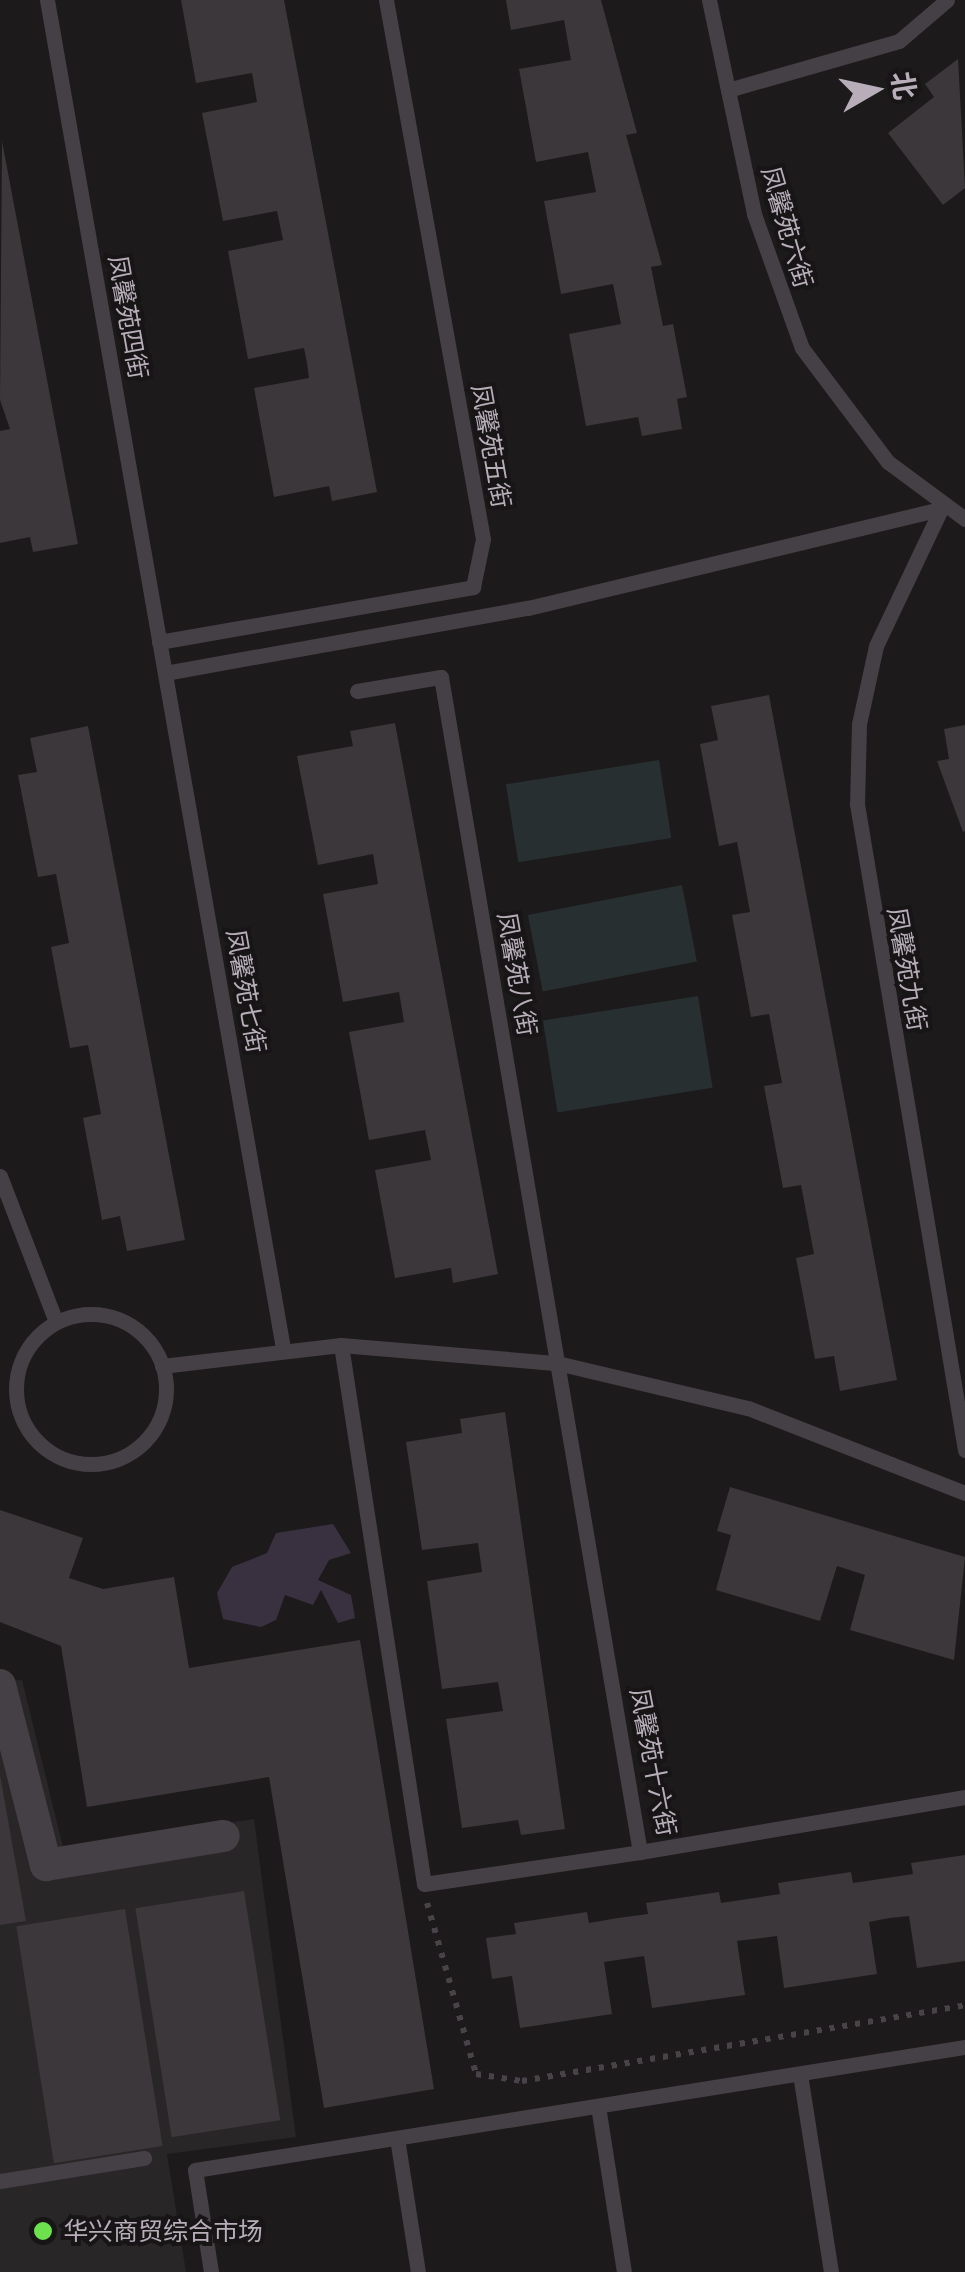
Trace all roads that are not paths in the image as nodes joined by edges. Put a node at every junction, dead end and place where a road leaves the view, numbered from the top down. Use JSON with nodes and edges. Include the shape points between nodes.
{"nodes":[{"id":1,"x":48,"y":0,"type":"edge"},
{"id":2,"x":386,"y":0,"type":"edge"},
{"id":3,"x":709,"y":0,"type":"edge"},
{"id":4,"x":947,"y":0,"type":"edge"},
{"id":5,"x":728,"y":90,"type":"junction"},
{"id":6,"x":942,"y":508,"type":"junction"},
{"id":7,"x":965,"y":519,"type":"edge"},
{"id":8,"x":159,"y":642,"type":"junction"},
{"id":9,"x":165,"y":673,"type":"junction"},
{"id":10,"x":357,"y":691,"type":"dead end"},
{"id":11,"x":0,"y":1176,"type":"edge"},
{"id":12,"x":56,"y":1322,"type":"junction"},
{"id":13,"x":341,"y":1346,"type":"junction"},
{"id":14,"x":283,"y":1348,"type":"junction"},
{"id":15,"x":557,"y":1363,"type":"junction"},
{"id":16,"x":162,"y":1366,"type":"junction"},
{"id":17,"x":17,"y":1408,"type":"junction"},
{"id":18,"x":0,"y":1411,"type":"edge"},
{"id":19,"x":965,"y":1450,"type":"edge"},
{"id":20,"x":965,"y":1493,"type":"edge"},
{"id":21,"x":0,"y":1684,"type":"edge"},
{"id":22,"x":965,"y":1797,"type":"edge"},
{"id":23,"x":224,"y":1836,"type":"dead end"},
{"id":24,"x":640,"y":1852,"type":"junction"},
{"id":25,"x":965,"y":2048,"type":"edge"},
{"id":26,"x":800,"y":2074,"type":"junction"},
{"id":27,"x":598,"y":2106,"type":"junction"},
{"id":28,"x":397,"y":2138,"type":"junction"},
{"id":29,"x":144,"y":2158,"type":"dead end"},
{"id":30,"x":0,"y":2180,"type":"edge"},
{"id":31,"x":212,"y":2272,"type":"edge"},
{"id":32,"x":418,"y":2272,"type":"edge"},
{"id":33,"x":624,"y":2272,"type":"edge"},
{"id":34,"x":831,"y":2272,"type":"edge"}],
"edges":[{"from":1,"to":8,"type":"lane","name":"凤馨苑四街"},
{"from":2,"to":8,"type":"lane","name":"凤馨苑五街","via":[[482,540],[473,588]]},
{"from":3,"to":5,"type":"lane","name":"凤馨苑六街"},
{"from":4,"to":5,"type":"lane","via":[[899,40]]},
{"from":5,"to":6,"type":"lane","name":"凤馨苑六街","via":[[774,282],[802,348],[841,408]]},
{"from":6,"to":7,"type":"lane","name":"凤馨苑六街"},
{"from":6,"to":9,"type":"lane","via":[[528,608]]},
{"from":6,"to":19,"type":"lane","name":"凤馨苑九街","via":[[876,646],[859,724],[856,804]]},
{"from":8,"to":9,"type":"lane","name":"凤馨苑七街"},
{"from":9,"to":14,"type":"lane","name":"凤馨苑七街"},
{"from":10,"to":15,"type":"lane","name":"凤馨苑八街","via":[[441,677]]},
{"from":11,"to":12,"type":"lane"},
{"from":12,"to":16,"type":"lane","via":[[121,1318]]},
{"from":12,"to":17,"type":"lane","via":[[19,1364]]},
{"from":13,"to":14,"type":"lane"},
{"from":13,"to":15,"type":"lane"},
{"from":13,"to":24,"type":"lane","via":[[424,1884]]},
{"from":14,"to":16,"type":"lane"},
{"from":15,"to":20,"type":"lane","via":[[748,1408]]},
{"from":15,"to":24,"type":"lane","name":"凤馨苑十六街"},
{"from":16,"to":17,"type":"lane","via":[[156,1428],[118,1460],[68,1461],[45,1449]]},
{"from":17,"to":18,"type":"lane"},
{"from":21,"to":23,"type":"street","via":[[46,1866]]},
{"from":22,"to":24,"type":"lane","name":"凤馨苑十六街"},
{"from":25,"to":26,"type":"lane"},
{"from":26,"to":27,"type":"lane"},
{"from":26,"to":34,"type":"lane"},
{"from":27,"to":28,"type":"lane"},
{"from":27,"to":33,"type":"lane"},
{"from":28,"to":31,"type":"lane","via":[[195,2170]]},
{"from":28,"to":32,"type":"lane"},
{"from":29,"to":30,"type":"lane"}]}
